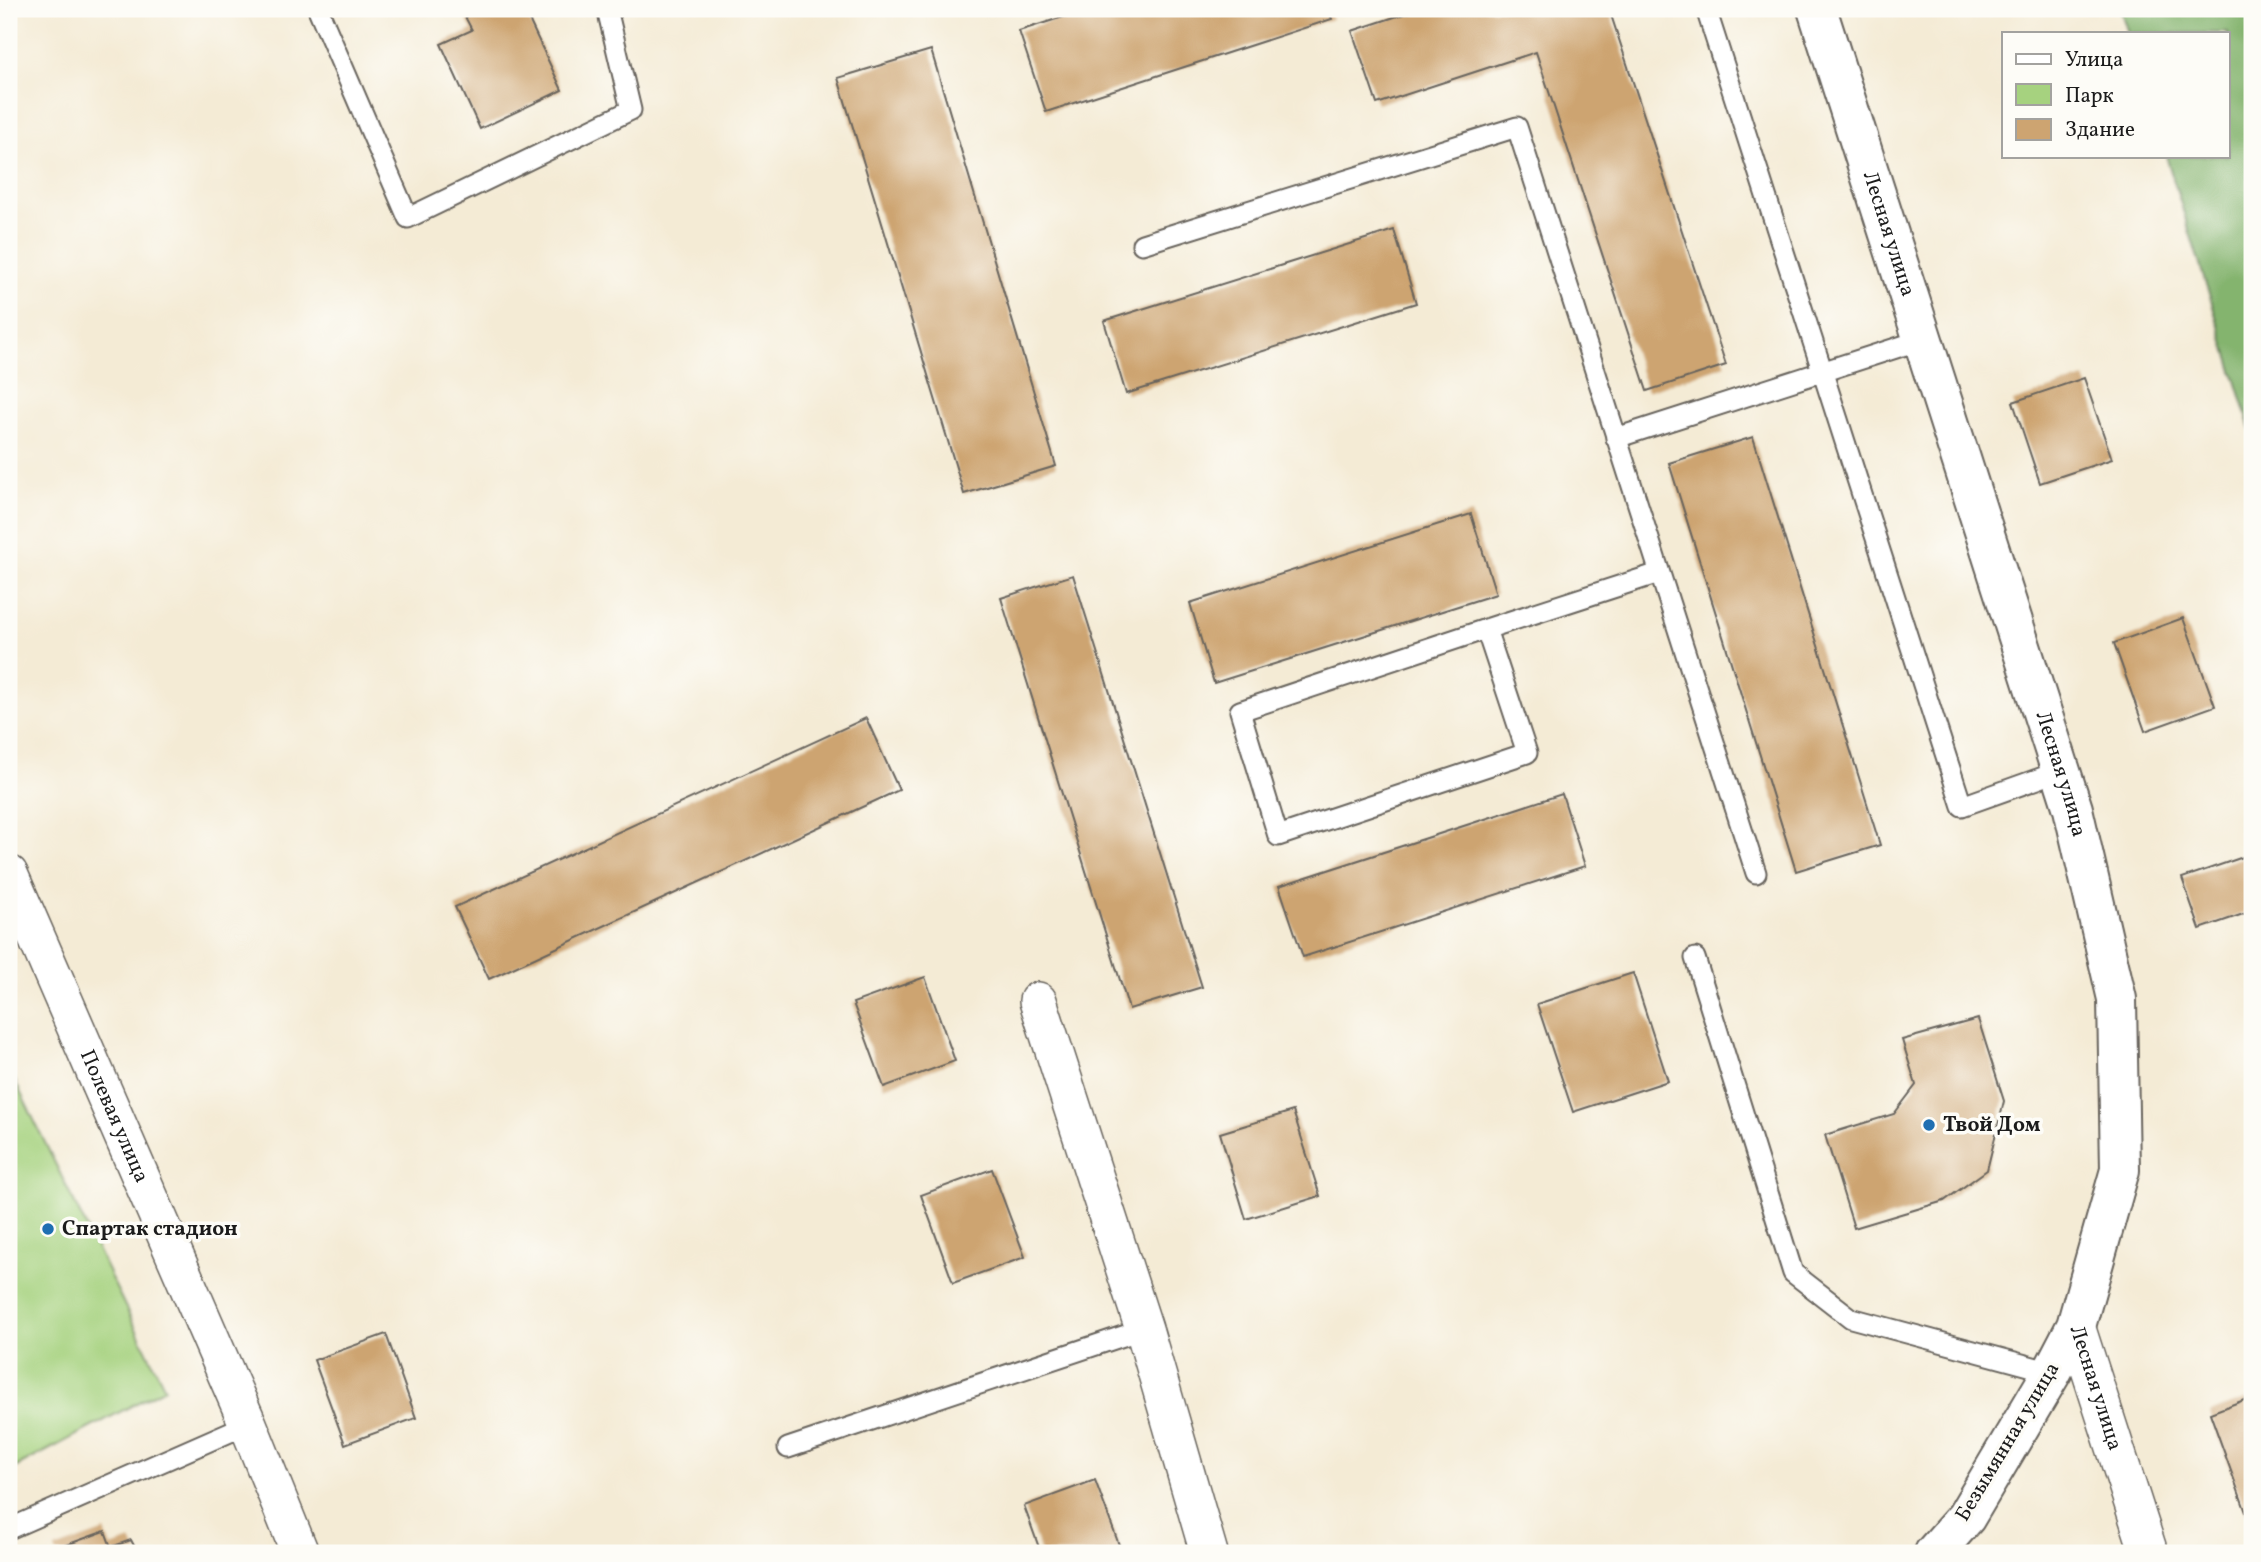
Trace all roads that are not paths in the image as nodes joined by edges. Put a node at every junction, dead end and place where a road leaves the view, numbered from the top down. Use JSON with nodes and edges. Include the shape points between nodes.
{"nodes":[{"id":1,"x":318,"y":9,"type":"edge"},
{"id":2,"x":607,"y":9,"type":"edge"},
{"id":3,"x":1706,"y":9,"type":"edge"},
{"id":4,"x":1817,"y":9,"type":"edge"},
{"id":5,"x":1142,"y":244,"type":"dead end"},
{"id":6,"x":1924,"y":339,"type":"junction"},
{"id":7,"x":1823,"y":372,"type":"junction"},
{"id":8,"x":1616,"y":438,"type":"junction"},
{"id":9,"x":1659,"y":573,"type":"junction"},
{"id":10,"x":1486,"y":629,"type":"junction"},
{"id":11,"x":2060,"y":771,"type":"junction"},
{"id":12,"x":1756,"y":873,"type":"dead end"},
{"id":13,"x":9,"y":874,"type":"edge"},
{"id":14,"x":1695,"y":958,"type":"dead end"},
{"id":15,"x":1038,"y":1001,"type":"dead end"},
{"id":16,"x":2076,"y":1326,"type":"junction"},
{"id":17,"x":1144,"y":1329,"type":"junction"},
{"id":18,"x":2052,"y":1372,"type":"junction"},
{"id":19,"x":248,"y":1424,"type":"junction"},
{"id":20,"x":788,"y":1448,"type":"dead end"},
{"id":21,"x":9,"y":1529,"type":"edge"},
{"id":22,"x":300,"y":1553,"type":"edge"},
{"id":23,"x":1209,"y":1553,"type":"edge"},
{"id":24,"x":1934,"y":1553,"type":"edge"},
{"id":25,"x":2149,"y":1553,"type":"edge"}],
"edges":[{"from":1,"to":2,"type":"lane","via":[[408,218],[631,110]]},
{"from":3,"to":7,"type":"lane"},
{"from":4,"to":6,"type":"street","name":"Лесная улица"},
{"from":5,"to":8,"type":"lane","via":[[1517,127]]},
{"from":6,"to":7,"type":"lane"},
{"from":6,"to":11,"type":"street","name":"Лесная улица"},
{"from":7,"to":8,"type":"lane"},
{"from":7,"to":11,"type":"lane","via":[[1962,806]]},
{"from":8,"to":9,"type":"lane"},
{"from":9,"to":10,"type":"lane"},
{"from":9,"to":12,"type":"lane"},
{"from":10,"to":10,"type":"lane","via":[[1527,752],[1278,836],[1240,711]]},
{"from":11,"to":16,"type":"street","name":"Лесная улица","via":[[2117,999],[2120,1170]]},
{"from":13,"to":19,"type":"street","name":"Полевая улица"},
{"from":14,"to":18,"type":"lane","via":[[1793,1273],[1851,1318]]},
{"from":15,"to":17,"type":"street"},
{"from":16,"to":18,"type":"street","name":"Безымянная улица"},
{"from":16,"to":25,"type":"street","name":"Лесная улица"},
{"from":17,"to":20,"type":"lane"},
{"from":17,"to":23,"type":"street"},
{"from":18,"to":24,"type":"street","name":"Безымянная улица","via":[[1966,1517]]},
{"from":19,"to":21,"type":"lane"},
{"from":19,"to":22,"type":"street","name":"Полевая улица"}]}
